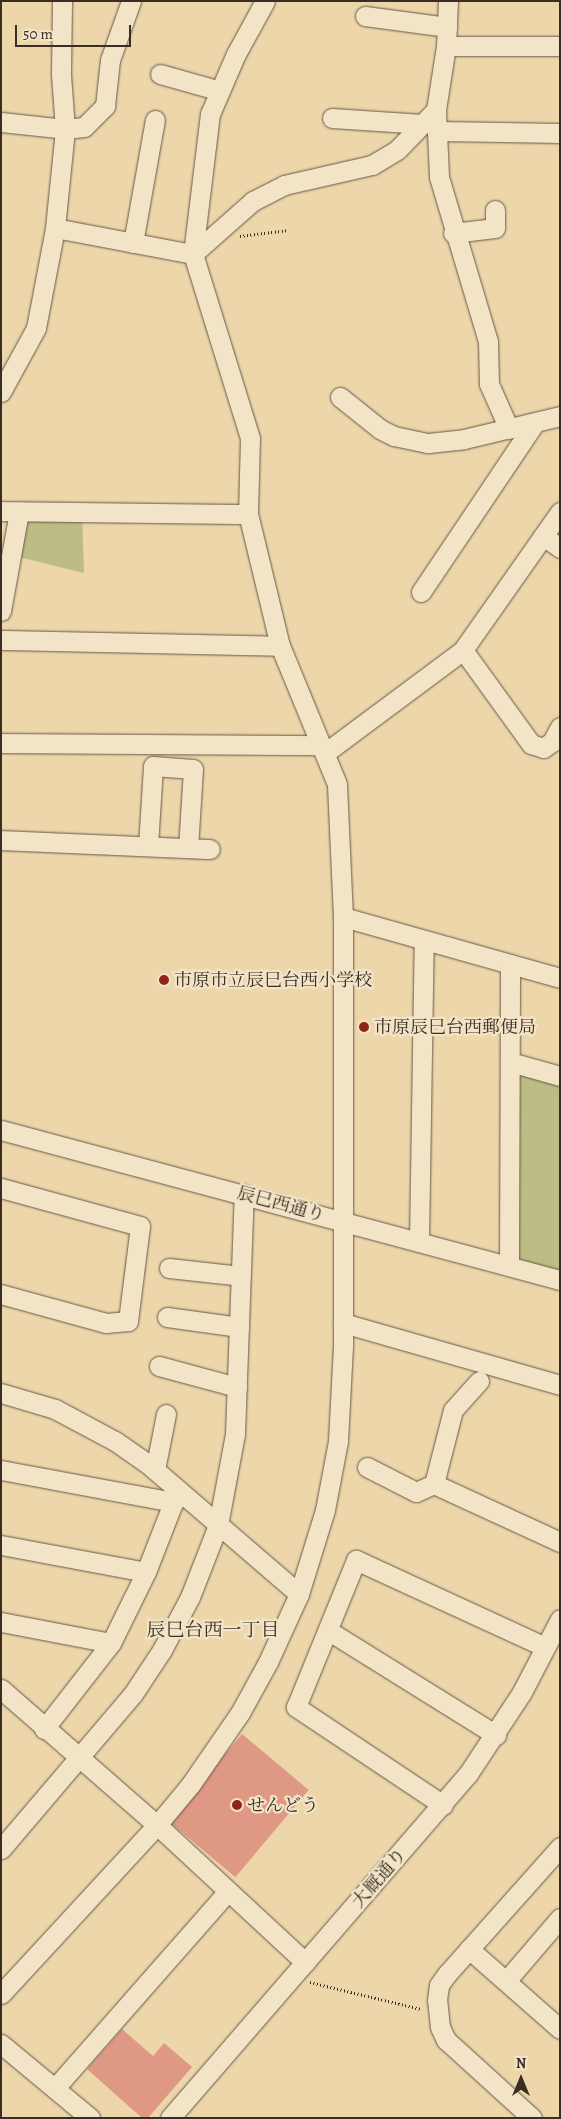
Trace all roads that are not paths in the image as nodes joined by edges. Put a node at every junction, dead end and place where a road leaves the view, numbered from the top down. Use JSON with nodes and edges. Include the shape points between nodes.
{"nodes":[{"id":1,"x":62,"y":1,"type":"edge"},
{"id":2,"x":131,"y":1,"type":"edge"},
{"id":3,"x":265,"y":1,"type":"edge"},
{"id":4,"x":448,"y":1,"type":"edge"},
{"id":5,"x":365,"y":16,"type":"dead end"},
{"id":6,"x":446,"y":36,"type":"junction"},
{"id":7,"x":558,"y":43,"type":"edge"},
{"id":8,"x":160,"y":74,"type":"dead end"},
{"id":9,"x":220,"y":91,"type":"junction"},
{"id":10,"x":332,"y":118,"type":"dead end"},
{"id":11,"x":156,"y":120,"type":"dead end"},
{"id":12,"x":1,"y":122,"type":"edge"},
{"id":13,"x":430,"y":127,"type":"junction"},
{"id":14,"x":65,"y":129,"type":"junction"},
{"id":15,"x":560,"y":133,"type":"edge"},
{"id":16,"x":495,"y":210,"type":"dead end"},
{"id":17,"x":55,"y":228,"type":"junction"},
{"id":18,"x":453,"y":233,"type":"junction"},
{"id":19,"x":133,"y":243,"type":"junction"},
{"id":20,"x":193,"y":254,"type":"junction"},
{"id":21,"x":1,"y":392,"type":"edge"},
{"id":22,"x":340,"y":397,"type":"dead end"},
{"id":23,"x":560,"y":416,"type":"edge"},
{"id":24,"x":534,"y":424,"type":"junction"},
{"id":25,"x":509,"y":430,"type":"junction"},
{"id":26,"x":10,"y":512,"type":"edge"},
{"id":27,"x":560,"y":512,"type":"edge"},
{"id":28,"x":248,"y":514,"type":"junction"},
{"id":29,"x":543,"y":536,"type":"junction"},
{"id":30,"x":560,"y":548,"type":"edge"},
{"id":31,"x":421,"y":592,"type":"dead end"},
{"id":32,"x":1,"y":612,"type":"edge"},
{"id":33,"x":1,"y":640,"type":"edge"},
{"id":34,"x":280,"y":646,"type":"junction"},
{"id":35,"x":463,"y":650,"type":"junction"},
{"id":36,"x":560,"y":727,"type":"edge"},
{"id":37,"x":1,"y":743,"type":"edge"},
{"id":38,"x":323,"y":749,"type":"junction"},
{"id":39,"x":1,"y":840,"type":"edge"},
{"id":40,"x":148,"y":846,"type":"junction"},
{"id":41,"x":188,"y":848,"type":"junction"},
{"id":42,"x":210,"y":849,"type":"dead end"},
{"id":43,"x":343,"y":917,"type":"junction"},
{"id":44,"x":424,"y":940,"type":"junction"},
{"id":45,"x":510,"y":964,"type":"junction"},
{"id":46,"x":560,"y":978,"type":"edge"},
{"id":47,"x":510,"y":1062,"type":"junction"},
{"id":48,"x":560,"y":1076,"type":"edge"},
{"id":49,"x":1,"y":1130,"type":"edge"},
{"id":50,"x":1,"y":1188,"type":"edge"},
{"id":51,"x":244,"y":1194,"type":"junction"},
{"id":52,"x":343,"y":1220,"type":"junction"},
{"id":53,"x":419,"y":1242,"type":"junction"},
{"id":54,"x":508,"y":1266,"type":"junction"},
{"id":55,"x":169,"y":1268,"type":"dead end"},
{"id":56,"x":241,"y":1276,"type":"junction"},
{"id":57,"x":560,"y":1280,"type":"edge"},
{"id":58,"x":1,"y":1294,"type":"edge"},
{"id":59,"x":167,"y":1317,"type":"dead end"},
{"id":60,"x":343,"y":1323,"type":"junction"},
{"id":61,"x":239,"y":1327,"type":"junction"},
{"id":62,"x":159,"y":1366,"type":"dead end"},
{"id":63,"x":479,"y":1382,"type":"dead end"},
{"id":64,"x":560,"y":1385,"type":"edge"},
{"id":65,"x":237,"y":1387,"type":"junction"},
{"id":66,"x":1,"y":1393,"type":"edge"},
{"id":67,"x":166,"y":1414,"type":"dead end"},
{"id":68,"x":367,"y":1467,"type":"dead end"},
{"id":69,"x":1,"y":1470,"type":"edge"},
{"id":70,"x":155,"y":1470,"type":"junction"},
{"id":71,"x":434,"y":1484,"type":"junction"},
{"id":72,"x":176,"y":1496,"type":"junction"},
{"id":73,"x":218,"y":1525,"type":"junction"},
{"id":74,"x":560,"y":1542,"type":"edge"},
{"id":75,"x":1,"y":1545,"type":"edge"},
{"id":76,"x":146,"y":1572,"type":"junction"},
{"id":77,"x":299,"y":1594,"type":"junction"},
{"id":78,"x":560,"y":1619,"type":"edge"},
{"id":79,"x":1,"y":1622,"type":"edge"},
{"id":80,"x":329,"y":1631,"type":"junction"},
{"id":81,"x":111,"y":1644,"type":"junction"},
{"id":82,"x":545,"y":1647,"type":"junction"},
{"id":83,"x":1,"y":1689,"type":"edge"},
{"id":84,"x":44,"y":1729,"type":"junction"},
{"id":85,"x":496,"y":1735,"type":"junction"},
{"id":86,"x":81,"y":1759,"type":"junction"},
{"id":87,"x":443,"y":1805,"type":"junction"},
{"id":88,"x":156,"y":1825,"type":"junction"},
{"id":89,"x":560,"y":1847,"type":"edge"},
{"id":90,"x":1,"y":1849,"type":"edge"},
{"id":91,"x":228,"y":1891,"type":"junction"},
{"id":92,"x":556,"y":1928,"type":"edge"},
{"id":93,"x":469,"y":1949,"type":"junction"},
{"id":94,"x":305,"y":1962,"type":"junction"},
{"id":95,"x":506,"y":1981,"type":"junction"},
{"id":96,"x":1,"y":1994,"type":"edge"},
{"id":97,"x":560,"y":2029,"type":"edge"},
{"id":98,"x":1,"y":2044,"type":"edge"},
{"id":99,"x":55,"y":2088,"type":"junction"},
{"id":100,"x":90,"y":2118,"type":"edge"},
{"id":101,"x":170,"y":2118,"type":"edge"},
{"id":102,"x":532,"y":2118,"type":"edge"}],
"edges":[{"from":1,"to":14,"type":"street","via":[[61,74]]},
{"from":2,"to":14,"type":"street","via":[[110,60],[105,106],[84,127]]},
{"from":3,"to":9,"type":"street"},
{"from":4,"to":6,"type":"street"},
{"from":5,"to":6,"type":"street"},
{"from":6,"to":7,"type":"street"},
{"from":6,"to":13,"type":"street","via":[[436,110]]},
{"from":8,"to":9,"type":"street"},
{"from":9,"to":20,"type":"street","via":[[210,114]]},
{"from":10,"to":13,"type":"street"},
{"from":11,"to":19,"type":"street"},
{"from":12,"to":14,"type":"street"},
{"from":13,"to":15,"type":"street"},
{"from":13,"to":18,"type":"street"},
{"from":13,"to":20,"type":"street","via":[[372,165],[284,185],[253,202]]},
{"from":14,"to":17,"type":"street"},
{"from":16,"to":18,"type":"street","via":[[495,228]]},
{"from":17,"to":19,"type":"street"},
{"from":17,"to":21,"type":"street","via":[[36,328]]},
{"from":18,"to":25,"type":"street","via":[[488,340],[489,384]]},
{"from":19,"to":20,"type":"street"},
{"from":20,"to":28,"type":"street","via":[[250,438]]},
{"from":22,"to":25,"type":"street","via":[[380,429],[394,436],[428,443]]},
{"from":23,"to":24,"type":"street"},
{"from":24,"to":25,"type":"street"},
{"from":24,"to":31,"type":"street"},
{"from":26,"to":28,"type":"street"},
{"from":26,"to":32,"type":"street"},
{"from":27,"to":29,"type":"street"},
{"from":28,"to":34,"type":"street"},
{"from":29,"to":30,"type":"street"},
{"from":29,"to":35,"type":"street"},
{"from":33,"to":34,"type":"street"},
{"from":34,"to":38,"type":"street"},
{"from":35,"to":36,"type":"street","via":[[531,744],[543,748],[552,742]]},
{"from":35,"to":38,"type":"street"},
{"from":37,"to":38,"type":"street"},
{"from":38,"to":43,"type":"street","via":[[338,784]]},
{"from":39,"to":40,"type":"street"},
{"from":40,"to":41,"type":"street"},
{"from":40,"to":41,"type":"street","via":[[153,766],[193,769]]},
{"from":41,"to":42,"type":"street"},
{"from":43,"to":44,"type":"street"},
{"from":43,"to":52,"type":"street"},
{"from":44,"to":45,"type":"street"},
{"from":44,"to":53,"type":"street"},
{"from":45,"to":46,"type":"street"},
{"from":45,"to":47,"type":"street"},
{"from":47,"to":48,"type":"street"},
{"from":47,"to":54,"type":"street"},
{"from":49,"to":51,"type":"street","name":"辰巳西通り"},
{"from":50,"to":58,"type":"street","via":[[140,1226],[128,1321],[106,1323]]},
{"from":51,"to":52,"type":"street","name":"辰巳西通り"},
{"from":51,"to":56,"type":"street"},
{"from":52,"to":53,"type":"street","name":"辰巳西通り"},
{"from":52,"to":60,"type":"street"},
{"from":53,"to":54,"type":"street","name":"辰巳西通り"},
{"from":54,"to":57,"type":"street","name":"辰巳西通り"},
{"from":55,"to":56,"type":"street"},
{"from":56,"to":61,"type":"street"},
{"from":59,"to":61,"type":"street"},
{"from":60,"to":64,"type":"street"},
{"from":60,"to":77,"type":"street","via":[[338,1441],[326,1510]]},
{"from":61,"to":65,"type":"street"},
{"from":62,"to":65,"type":"street"},
{"from":63,"to":71,"type":"street","via":[[453,1410]]},
{"from":65,"to":73,"type":"street","via":[[235,1434]]},
{"from":66,"to":70,"type":"street","via":[[55,1409],[84,1423]]},
{"from":67,"to":70,"type":"street"},
{"from":68,"to":71,"type":"street","via":[[416,1492]]},
{"from":69,"to":72,"type":"street"},
{"from":70,"to":72,"type":"street"},
{"from":71,"to":74,"type":"street"},
{"from":72,"to":73,"type":"street"},
{"from":72,"to":76,"type":"street"},
{"from":73,"to":77,"type":"street"},
{"from":73,"to":86,"type":"street","via":[[190,1597],[162,1650],[133,1694]]},
{"from":75,"to":76,"type":"street"},
{"from":76,"to":81,"type":"street"},
{"from":77,"to":88,"type":"street","via":[[240,1713],[191,1784]]},
{"from":78,"to":82,"type":"street","name":"大厩通り"},
{"from":79,"to":81,"type":"street"},
{"from":80,"to":82,"type":"street","via":[[356,1560]]},
{"from":80,"to":85,"type":"street"},
{"from":80,"to":87,"type":"street","via":[[296,1708]]},
{"from":81,"to":84,"type":"street"},
{"from":82,"to":85,"type":"street","name":"大厩通り"},
{"from":83,"to":84,"type":"street"},
{"from":84,"to":86,"type":"street"},
{"from":85,"to":87,"type":"street","name":"大厩通り"},
{"from":86,"to":88,"type":"street"},
{"from":86,"to":90,"type":"street"},
{"from":87,"to":94,"type":"street","name":"大厩通り"},
{"from":88,"to":91,"type":"street"},
{"from":88,"to":96,"type":"street"},
{"from":89,"to":93,"type":"street"},
{"from":91,"to":94,"type":"street"},
{"from":91,"to":99,"type":"street"},
{"from":92,"to":95,"type":"street"},
{"from":93,"to":95,"type":"street"},
{"from":93,"to":102,"type":"street","via":[[439,1985],[437,2013],[446,2040]]},
{"from":94,"to":101,"type":"street","name":"大厩通り"},
{"from":95,"to":97,"type":"street"},
{"from":98,"to":99,"type":"street"},
{"from":99,"to":100,"type":"street"}]}
